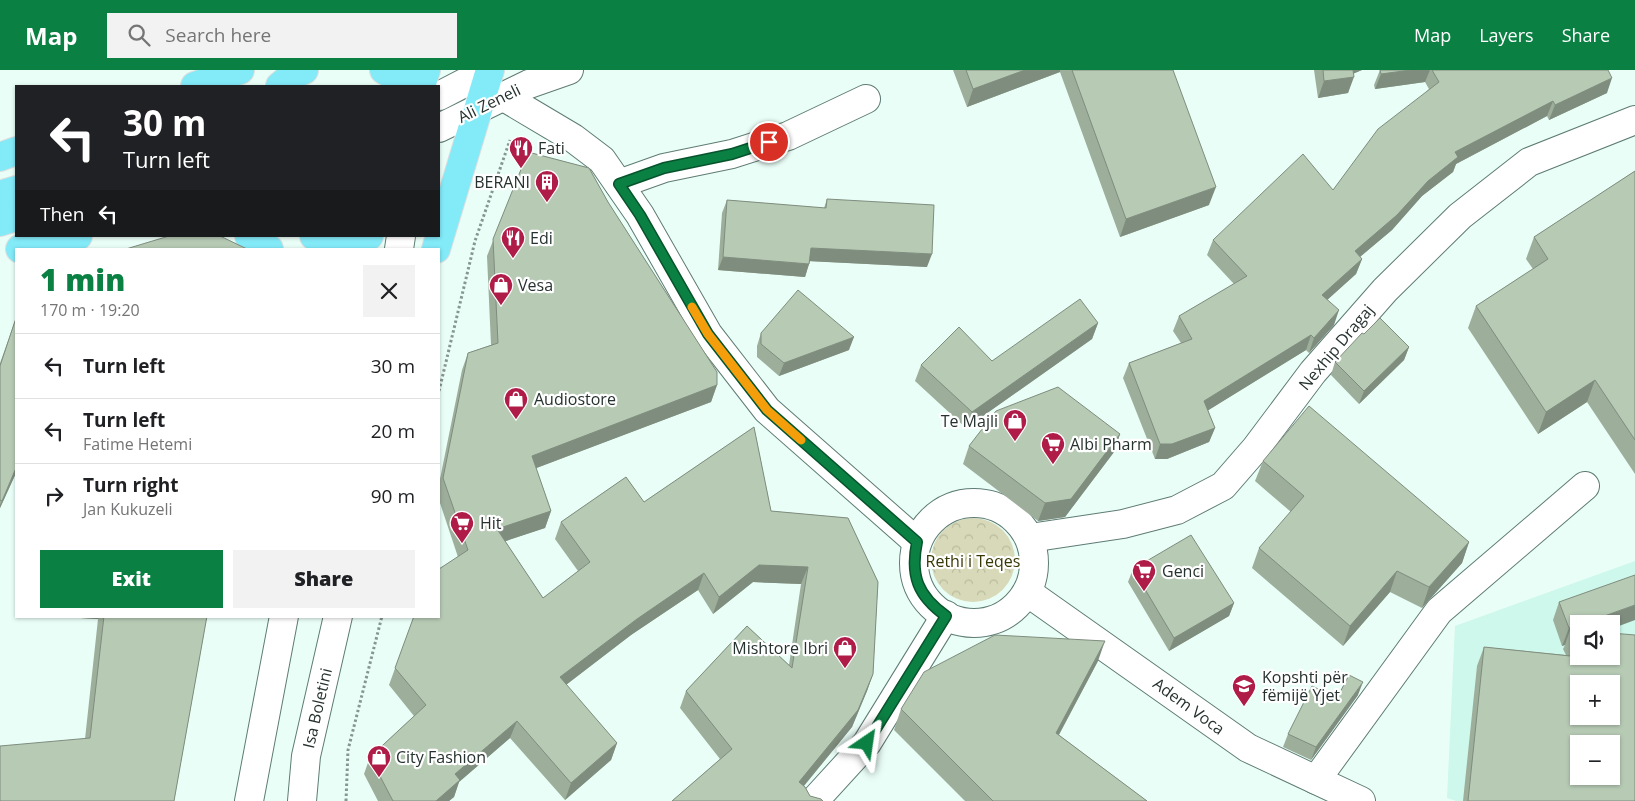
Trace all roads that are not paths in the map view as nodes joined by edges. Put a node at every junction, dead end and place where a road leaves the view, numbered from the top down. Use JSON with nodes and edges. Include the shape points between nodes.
{"nodes":[{"id":1,"x":240,"y":70,"type":"edge"},
{"id":2,"x":304,"y":70,"type":"edge"},
{"id":3,"x":384,"y":70,"type":"edge"},
{"id":4,"x":426,"y":70,"type":"edge"},
{"id":5,"x":489,"y":70,"type":"edge"},
{"id":6,"x":569,"y":70,"type":"edge"},
{"id":7,"x":198,"y":85,"type":"edge"},
{"id":8,"x":281,"y":85,"type":"edge"},
{"id":9,"x":405,"y":85,"type":"edge"},
{"id":10,"x":421,"y":85,"type":"edge"},
{"id":11,"x":440,"y":95,"type":"edge"},
{"id":12,"x":866,"y":99,"type":"dead end"},
{"id":13,"x":512,"y":102,"type":"junction"},
{"id":14,"x":478,"y":108,"type":"junction"},
{"id":15,"x":1635,"y":120,"type":"edge"},
{"id":16,"x":440,"y":127,"type":"edge"},
{"id":17,"x":15,"y":151,"type":"edge"},
{"id":18,"x":0,"y":157,"type":"edge"},
{"id":19,"x":619,"y":184,"type":"junction"},
{"id":20,"x":15,"y":190,"type":"edge"},
{"id":21,"x":0,"y":195,"type":"edge"},
{"id":22,"x":15,"y":217,"type":"edge"},
{"id":23,"x":0,"y":222,"type":"edge"},
{"id":24,"x":440,"y":236,"type":"edge"},
{"id":25,"x":74,"y":237,"type":"edge"},
{"id":26,"x":251,"y":237,"type":"edge"},
{"id":27,"x":315,"y":237,"type":"edge"},
{"id":28,"x":364,"y":237,"type":"edge"},
{"id":29,"x":24,"y":248,"type":"edge"},
{"id":30,"x":267,"y":248,"type":"edge"},
{"id":31,"x":321,"y":248,"type":"edge"},
{"id":32,"x":15,"y":250,"type":"edge"},
{"id":33,"x":0,"y":252,"type":"edge"},
{"id":34,"x":1585,"y":486,"type":"dead end"},
{"id":35,"x":1030,"y":538,"type":"junction"},
{"id":36,"x":917,"y":542,"type":"junction"},
{"id":37,"x":1027,"y":592,"type":"junction"},
{"id":38,"x":946,"y":616,"type":"junction"},
{"id":39,"x":284,"y":618,"type":"edge"},
{"id":40,"x":338,"y":618,"type":"edge"},
{"id":41,"x":1316,"y":780,"type":"junction"},
{"id":42,"x":249,"y":801,"type":"edge"},
{"id":43,"x":302,"y":801,"type":"edge"},
{"id":44,"x":814,"y":801,"type":"edge"},
{"id":45,"x":1362,"y":801,"type":"edge"}],
"edges":[{"from":1,"to":7,"type":"main road"},
{"from":2,"to":8,"type":"main road"},
{"from":3,"to":9,"type":"main road"},
{"from":4,"to":10,"type":"main road"},
{"from":5,"to":11,"type":"street","name":"Ali Zeneli"},
{"from":5,"to":14,"type":"main road"},
{"from":6,"to":13,"type":"street","name":"Ali Zeneli","via":[[529,84]]},
{"from":12,"to":19,"type":"street","via":[[788,136],[732,154],[664,168]]},
{"from":13,"to":14,"type":"street","name":"Ali Zeneli"},
{"from":13,"to":19,"type":"street","via":[[573,138],[602,160]]},
{"from":14,"to":16,"type":"street","name":"Ali Zeneli"},
{"from":14,"to":24,"type":"main road"},
{"from":15,"to":35,"type":"street","name":"Nexhip Dragaj","via":[[1529,162],[1460,216],[1385,290],[1223,486],[1177,510],[1123,524]]},
{"from":17,"to":18,"type":"main road"},
{"from":19,"to":36,"type":"street","via":[[708,334],[767,410]]},
{"from":20,"to":21,"type":"main road"},
{"from":22,"to":23,"type":"main road"},
{"from":25,"to":29,"type":"main road"},
{"from":26,"to":30,"type":"main road"},
{"from":27,"to":28,"type":"main road","via":[[346,241]]},
{"from":27,"to":31,"type":"street"},
{"from":32,"to":33,"type":"main road"},
{"from":34,"to":41,"type":"street","via":[[1439,611]]},
{"from":35,"to":36,"type":"street","via":[[1002,509],[982,502],[962,504],[943,511],[927,525]]},
{"from":35,"to":37,"type":"street","via":[[1033,575]]},
{"from":36,"to":38,"type":"street","via":[[915,576],[932,606]]},
{"from":37,"to":38,"type":"street","via":[[1015,607],[991,620],[963,622]]},
{"from":37,"to":41,"type":"street","name":"Adem Voca","via":[[1248,748]]},
{"from":38,"to":44,"type":"street","via":[[867,743]]},
{"from":39,"to":42,"type":"street"},
{"from":40,"to":43,"type":"street","name":"Isa Boletini","via":[[306,756]]},
{"from":41,"to":45,"type":"street","name":"Adem Voca"}]}
